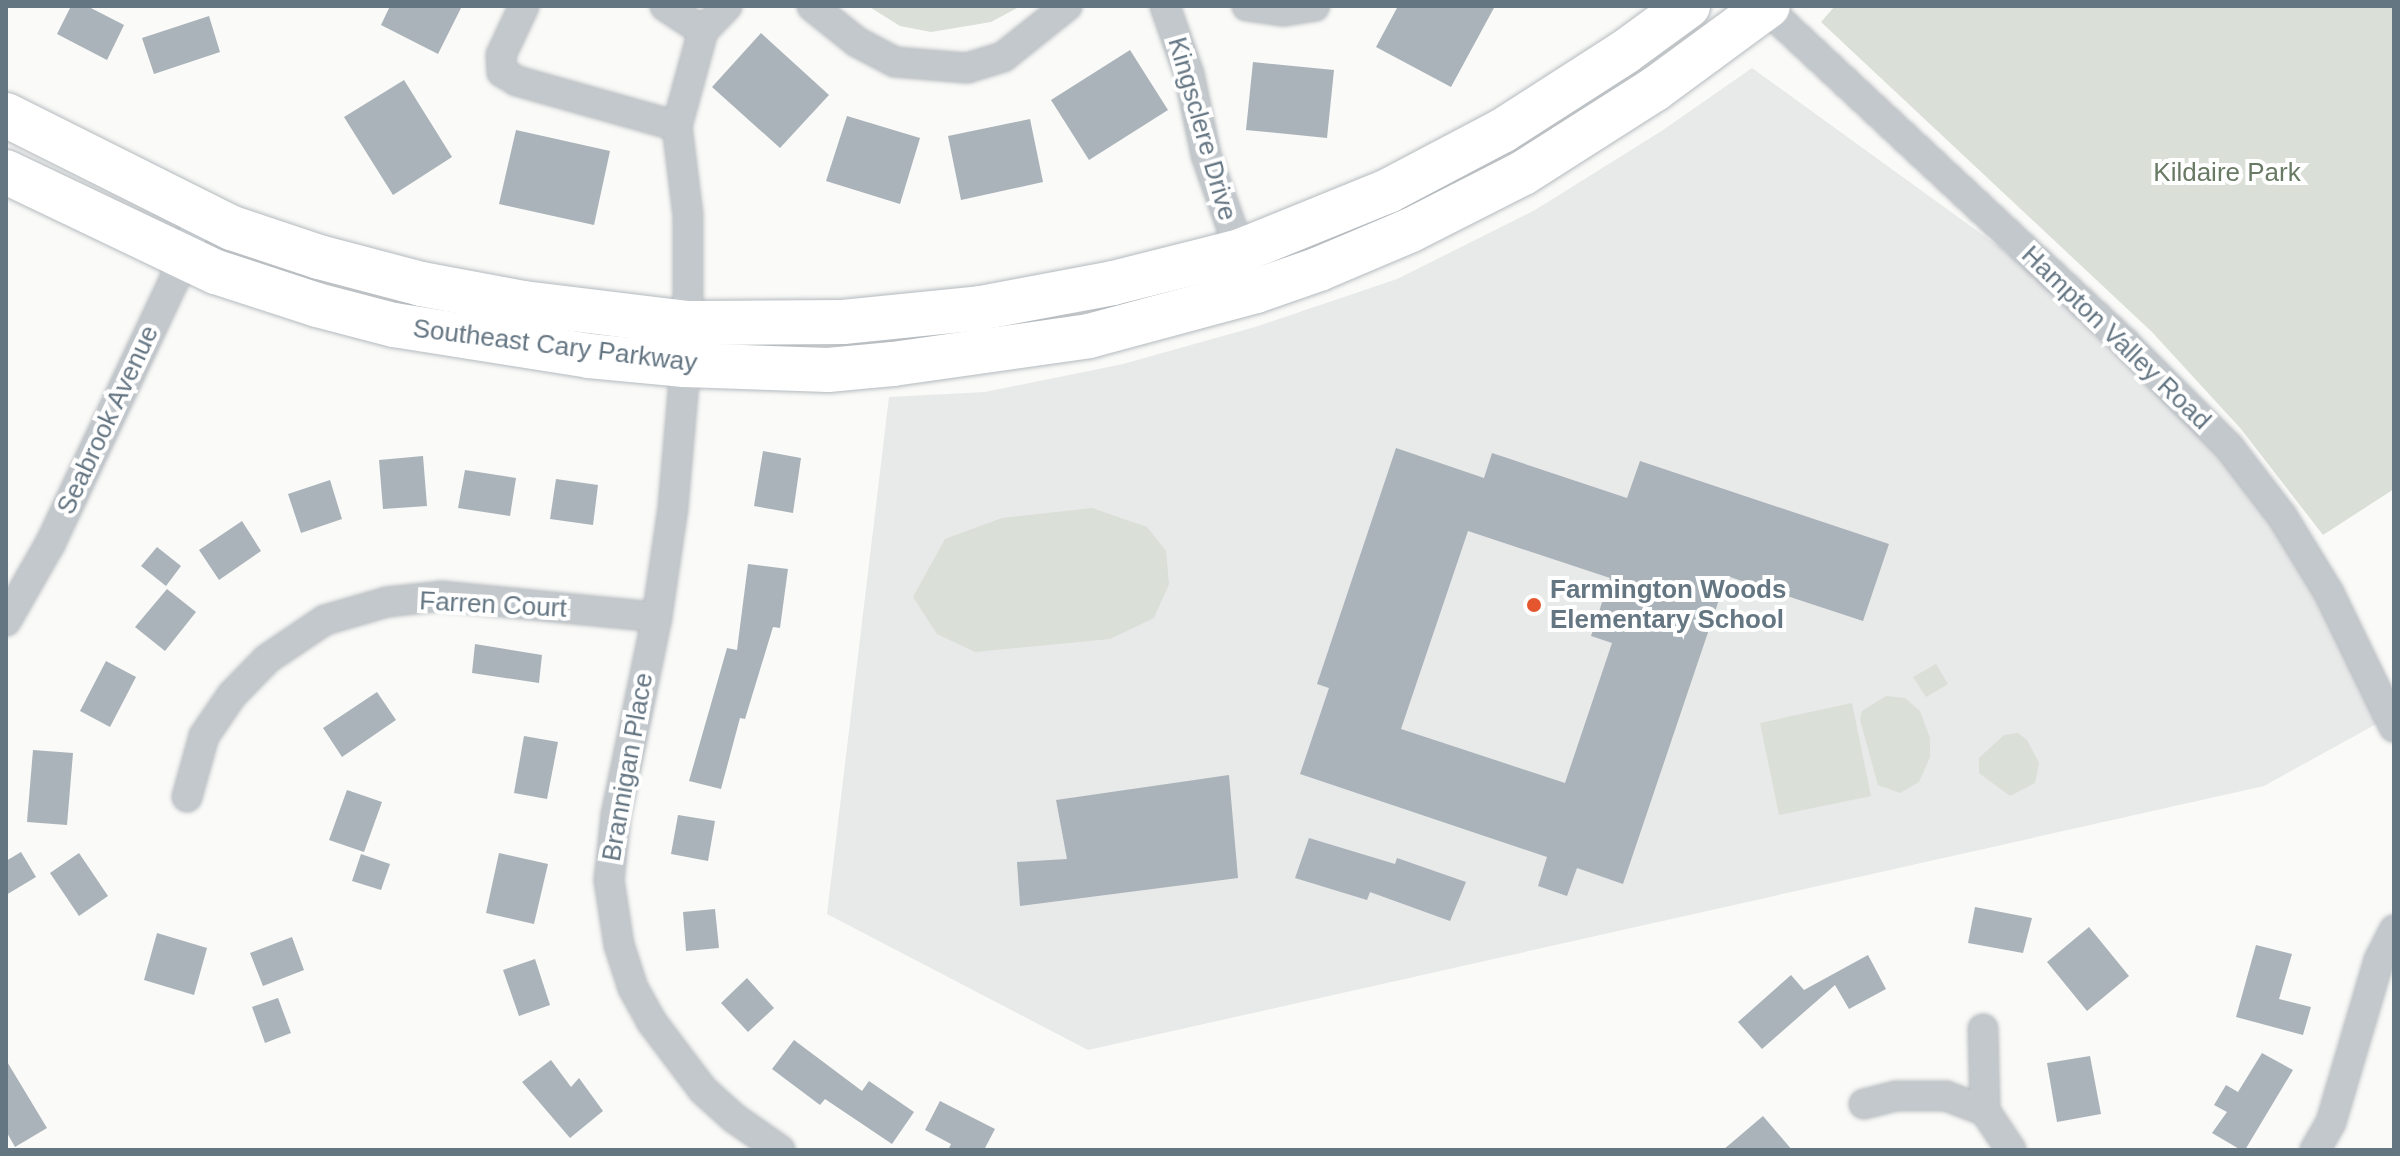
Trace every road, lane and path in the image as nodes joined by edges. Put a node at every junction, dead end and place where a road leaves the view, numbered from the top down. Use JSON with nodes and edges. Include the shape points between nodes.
{"nodes":[{"id":1,"x":524,"y":6,"type":"edge"},
{"id":2,"x":665,"y":6,"type":"edge"},
{"id":3,"x":727,"y":6,"type":"edge"},
{"id":4,"x":812,"y":6,"type":"edge"},
{"id":5,"x":1067,"y":6,"type":"edge"},
{"id":6,"x":1165,"y":6,"type":"edge"},
{"id":7,"x":1247,"y":6,"type":"edge"},
{"id":8,"x":1315,"y":6,"type":"edge"},
{"id":9,"x":1688,"y":6,"type":"edge"},
{"id":10,"x":1766,"y":7,"type":"edge"},
{"id":11,"x":703,"y":31,"type":"junction"},
{"id":12,"x":6,"y":115,"type":"edge"},
{"id":13,"x":677,"y":126,"type":"junction"},
{"id":14,"x":6,"y":172,"type":"edge"},
{"id":15,"x":201,"y":214,"type":"junction"},
{"id":16,"x":1240,"y":251,"type":"junction"},
{"id":17,"x":184,"y":257,"type":"junction"},
{"id":18,"x":686,"y":344,"type":"junction"},
{"id":19,"x":657,"y":617,"type":"junction"},
{"id":20,"x":6,"y":621,"type":"edge"},
{"id":21,"x":2394,"y":727,"type":"edge"},
{"id":22,"x":187,"y":797,"type":"dead end"},
{"id":23,"x":2394,"y":930,"type":"edge"},
{"id":24,"x":1983,"y":1029,"type":"dead end"},
{"id":25,"x":1864,"y":1104,"type":"dead end"},
{"id":26,"x":1985,"y":1111,"type":"junction"},
{"id":27,"x":780,"y":1150,"type":"edge"},
{"id":28,"x":2011,"y":1150,"type":"edge"},
{"id":29,"x":2315,"y":1150,"type":"edge"}],
"edges":[{"from":1,"to":13,"type":"street","via":[[501,55],[502,72],[517,81]]},
{"from":2,"to":11,"type":"street"},
{"from":3,"to":11,"type":"street"},
{"from":4,"to":5,"type":"street","via":[[857,42],[895,62],[967,68],[1003,57]]},
{"from":6,"to":16,"type":"street","name":"Kingsclere Drive","via":[[1189,74],[1206,155]]},
{"from":7,"to":8,"type":"street","via":[[1284,11]]},
{"from":9,"to":16,"type":"main road","name":"Southeast Cary Parkway","via":[[1502,131],[1388,191]]},
{"from":10,"to":18,"type":"main road","name":"Southeast Cary Parkway","via":[[1655,89],[1523,173],[1411,230],[1256,291],[1089,336],[828,370]]},
{"from":10,"to":21,"type":"street","name":"Hampton Valley Road","via":[[2229,447],[2282,516],[2329,593]]},
{"from":11,"to":13,"type":"street"},
{"from":12,"to":15,"type":"main road","name":"Southeast Cary Parkway"},
{"from":13,"to":18,"type":"street","via":[[687,200]]},
{"from":14,"to":17,"type":"main road","name":"Southeast Cary Parkway"},
{"from":15,"to":17,"type":"street","name":"Seabrook Avenue"},
{"from":15,"to":18,"type":"main road","name":"Southeast Cary Parkway","via":[[319,257]]},
{"from":16,"to":18,"type":"main road","name":"Southeast Cary Parkway","via":[[1113,283],[980,308]]},
{"from":17,"to":18,"type":"main road","name":"Southeast Cary Parkway","via":[[317,305],[394,325],[589,356]]},
{"from":17,"to":20,"type":"street","name":"Seabrook Avenue","via":[[50,544]]},
{"from":18,"to":19,"type":"street","name":"Brannigan Place","via":[[673,508]]},
{"from":19,"to":22,"type":"street","name":"Farren Court","via":[[441,596],[387,602],[325,620],[267,659],[232,695],[204,736]]},
{"from":19,"to":27,"type":"street","name":"Brannigan Place","via":[[610,850],[611,904],[619,945],[639,999],[689,1074],[734,1118]]},
{"from":23,"to":29,"type":"street","via":[[2379,960],[2331,1122]]},
{"from":24,"to":26,"type":"street"},
{"from":25,"to":26,"type":"street","via":[[1896,1096],[1946,1096]]},
{"from":26,"to":28,"type":"street"}]}
